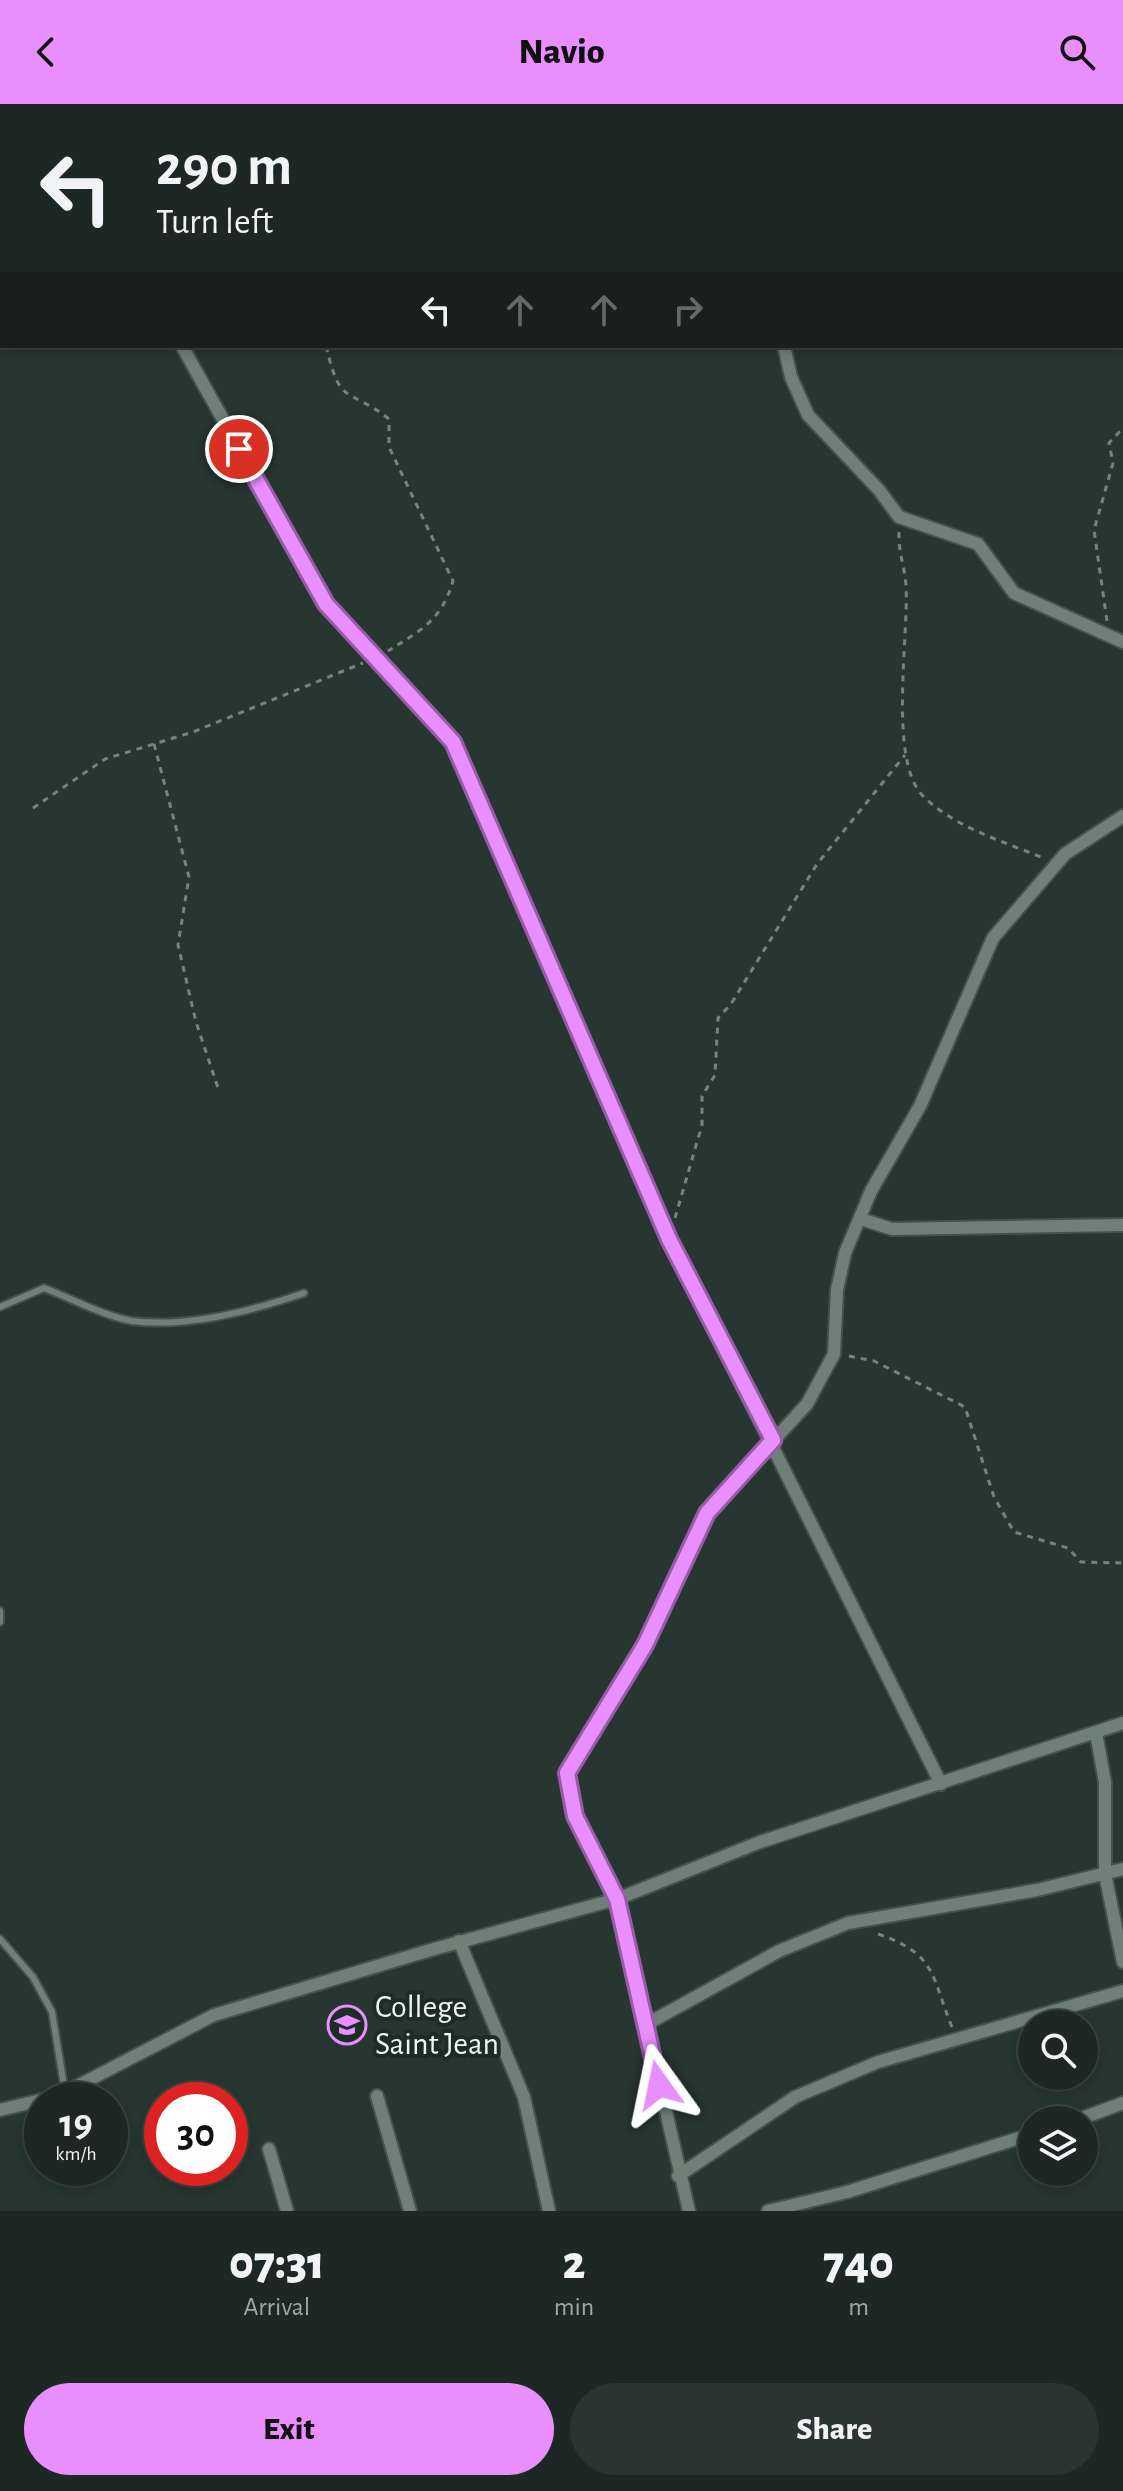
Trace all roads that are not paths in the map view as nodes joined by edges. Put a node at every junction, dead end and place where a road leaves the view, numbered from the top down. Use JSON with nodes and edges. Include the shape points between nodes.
{"nodes":[{"id":1,"x":183,"y":348,"type":"edge"},
{"id":2,"x":784,"y":348,"type":"edge"},
{"id":3,"x":1123,"y":642,"type":"edge"},
{"id":4,"x":1123,"y":816,"type":"edge"},
{"id":5,"x":861,"y":1219,"type":"junction"},
{"id":6,"x":1123,"y":1225,"type":"edge"},
{"id":7,"x":304,"y":1293,"type":"dead end"},
{"id":8,"x":0,"y":1307,"type":"edge"},
{"id":9,"x":773,"y":1440,"type":"junction"},
{"id":10,"x":0,"y":1611,"type":"edge"},
{"id":11,"x":0,"y":1622,"type":"edge"},
{"id":12,"x":1123,"y":1723,"type":"edge"},
{"id":13,"x":1096,"y":1733,"type":"junction"},
{"id":14,"x":941,"y":1784,"type":"junction"},
{"id":15,"x":1123,"y":1869,"type":"edge"},
{"id":16,"x":1105,"y":1874,"type":"junction"},
{"id":17,"x":617,"y":1899,"type":"junction"},
{"id":18,"x":0,"y":1939,"type":"edge"},
{"id":19,"x":459,"y":1941,"type":"junction"},
{"id":20,"x":1123,"y":1962,"type":"edge"},
{"id":21,"x":1123,"y":1991,"type":"edge"},
{"id":22,"x":645,"y":2025,"type":"junction"},
{"id":23,"x":63,"y":2082,"type":"edge"},
{"id":24,"x":84,"y":2082,"type":"edge"},
{"id":25,"x":377,"y":2096,"type":"dead end"},
{"id":26,"x":24,"y":2103,"type":"edge"},
{"id":27,"x":1123,"y":2103,"type":"edge"},
{"id":28,"x":0,"y":2110,"type":"edge"},
{"id":29,"x":1098,"y":2112,"type":"edge"},
{"id":30,"x":1018,"y":2138,"type":"edge"},
{"id":31,"x":269,"y":2149,"type":"dead end"},
{"id":32,"x":678,"y":2176,"type":"junction"},
{"id":33,"x":287,"y":2211,"type":"edge"},
{"id":34,"x":410,"y":2211,"type":"edge"},
{"id":35,"x":549,"y":2211,"type":"edge"},
{"id":36,"x":689,"y":2211,"type":"edge"},
{"id":37,"x":768,"y":2211,"type":"edge"}],
"edges":[{"from":1,"to":9,"type":"street","via":[[326,604],[453,742],[669,1239]]},
{"from":2,"to":3,"type":"street","via":[[808,415],[899,517],[978,544],[1014,593]]},
{"from":4,"to":5,"type":"street","via":[[1057,864],[993,938],[920,1106],[871,1191]]},
{"from":5,"to":6,"type":"street","via":[[892,1229]]},
{"from":5,"to":9,"type":"street","via":[[845,1253],[837,1290],[834,1354],[807,1404]]},
{"from":7,"to":8,"type":"lane","via":[[207,1319],[131,1321],[44,1288]]},
{"from":9,"to":14,"type":"street"},
{"from":9,"to":17,"type":"street","via":[[707,1513],[645,1645],[567,1773],[575,1816]]},
{"from":10,"to":11,"type":"lane"},
{"from":12,"to":13,"type":"street"},
{"from":13,"to":14,"type":"street"},
{"from":13,"to":16,"type":"street","via":[[1105,1782]]},
{"from":14,"to":17,"type":"street","via":[[760,1842]]},
{"from":15,"to":16,"type":"street"},
{"from":16,"to":20,"type":"street"},
{"from":16,"to":22,"type":"street","via":[[848,1923],[779,1951]]},
{"from":17,"to":19,"type":"street"},
{"from":17,"to":22,"type":"street"},
{"from":18,"to":23,"type":"lane","via":[[33,1977],[52,2012]]},
{"from":19,"to":24,"type":"street","via":[[214,2015]]},
{"from":19,"to":35,"type":"street","via":[[524,2097]]},
{"from":21,"to":32,"type":"street","via":[[878,2062],[795,2097]]},
{"from":22,"to":32,"type":"street"},
{"from":25,"to":34,"type":"street"},
{"from":26,"to":28,"type":"street"},
{"from":27,"to":29,"type":"street"},
{"from":30,"to":37,"type":"street"},
{"from":31,"to":33,"type":"street"},
{"from":32,"to":36,"type":"street"}]}
